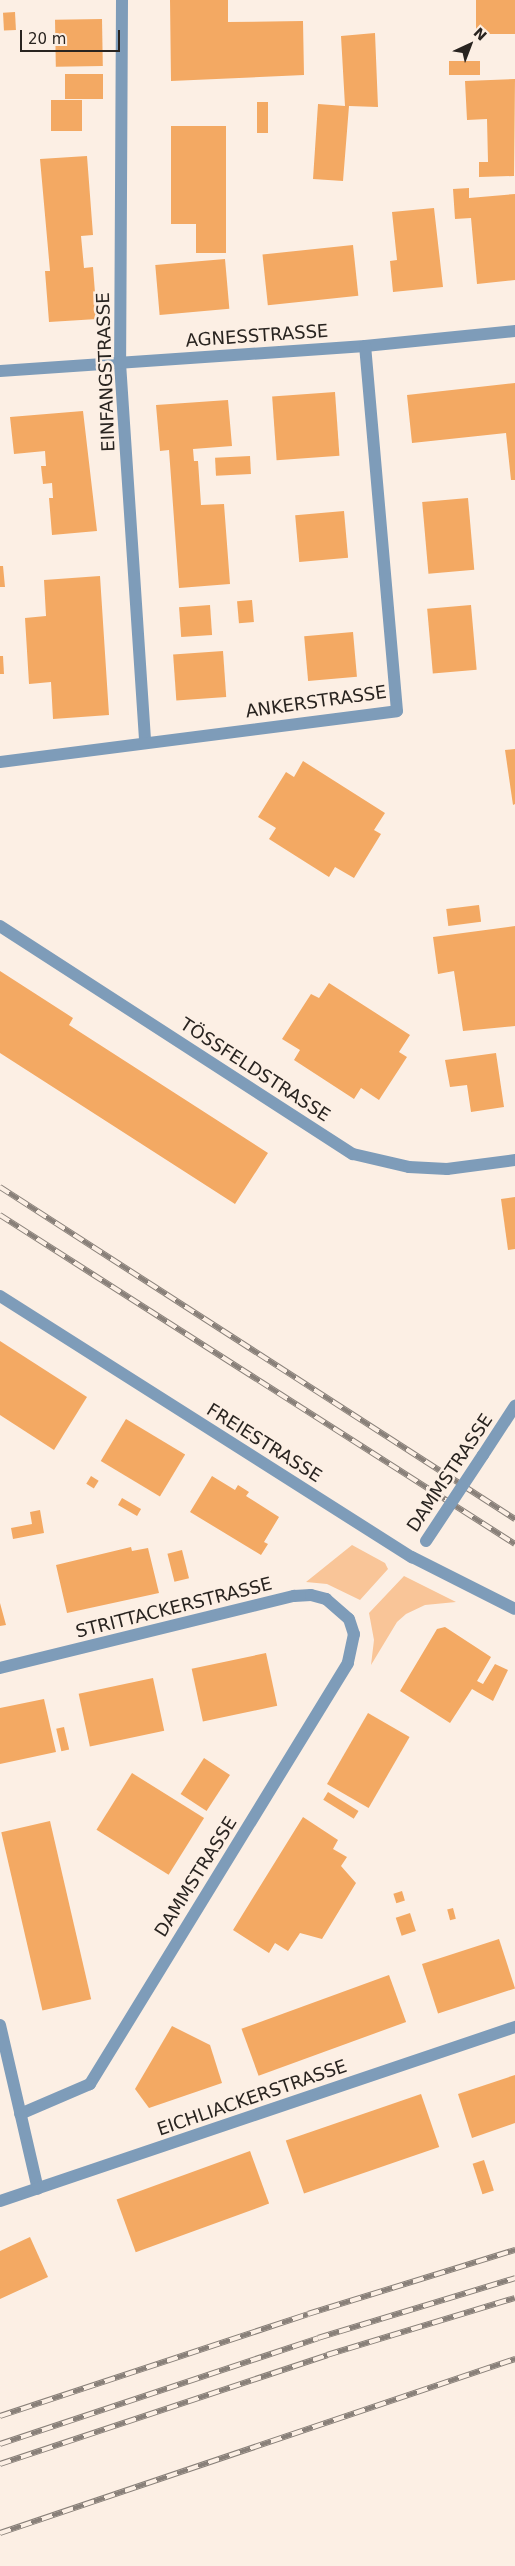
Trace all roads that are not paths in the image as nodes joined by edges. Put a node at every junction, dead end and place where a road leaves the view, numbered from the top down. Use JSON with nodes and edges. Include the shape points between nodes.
{"nodes":[{"id":1,"x":122,"y":0,"type":"edge"},
{"id":2,"x":515,"y":330,"type":"edge"},
{"id":3,"x":365,"y":346,"type":"junction"},
{"id":4,"x":120,"y":363,"type":"junction"},
{"id":5,"x":0,"y":371,"type":"edge"},
{"id":6,"x":145,"y":742,"type":"junction"},
{"id":7,"x":0,"y":762,"type":"edge"},
{"id":8,"x":0,"y":926,"type":"edge"},
{"id":9,"x":515,"y":1160,"type":"edge"},
{"id":10,"x":0,"y":1296,"type":"edge"},
{"id":11,"x":515,"y":1406,"type":"edge"},
{"id":12,"x":412,"y":1557,"type":"junction"},
{"id":13,"x":515,"y":1610,"type":"edge"},
{"id":14,"x":349,"y":1619,"type":"joint"},
{"id":15,"x":0,"y":1668,"type":"edge"},
{"id":16,"x":0,"y":2024,"type":"edge"},
{"id":17,"x":515,"y":2027,"type":"edge"},
{"id":18,"x":20,"y":2114,"type":"junction"},
{"id":19,"x":38,"y":2189,"type":"junction"},
{"id":20,"x":0,"y":2201,"type":"edge"}],
"edges":[{"from":1,"to":4,"type":"street","name":"EINFANGSTRASSE"},
{"from":2,"to":3,"type":"street","name":"AGNESSTRASSE"},
{"from":3,"to":4,"type":"street","name":"AGNESSTRASSE"},
{"from":3,"to":6,"type":"street","name":"ANKERSTRASSE","via":[[397,710]]},
{"from":4,"to":5,"type":"street","name":"AGNESSTRASSE"},
{"from":4,"to":6,"type":"street","name":"EINFANGSTRASSE"},
{"from":6,"to":7,"type":"street","name":"ANKERSTRASSE"},
{"from":8,"to":9,"type":"street","name":"TÖSSFELDSTRASSE","via":[[353,1154],[409,1167],[447,1169]]},
{"from":10,"to":12,"type":"street","name":"FREIESTRASSE"},
{"from":11,"to":12,"type":"street","name":"DAMMSTRASSE","bridge":true,"via":[[426,1541]]},
{"from":12,"to":13,"type":"street","name":"FREIESTRASSE"},
{"from":14,"to":15,"type":"street","name":"STRITTACKERSTRASSE","via":[[326,1599],[311,1595],[294,1596]]},
{"from":14,"to":18,"type":"street","name":"DAMMSTRASSE","via":[[354,1634],[348,1663],[90,2084]]},
{"from":16,"to":18,"type":"street"},
{"from":17,"to":19,"type":"street","name":"EICHLIACKERSTRASSE"},
{"from":18,"to":19,"type":"street"},
{"from":19,"to":20,"type":"street","name":"EICHLIACKERSTRASSE"}]}
